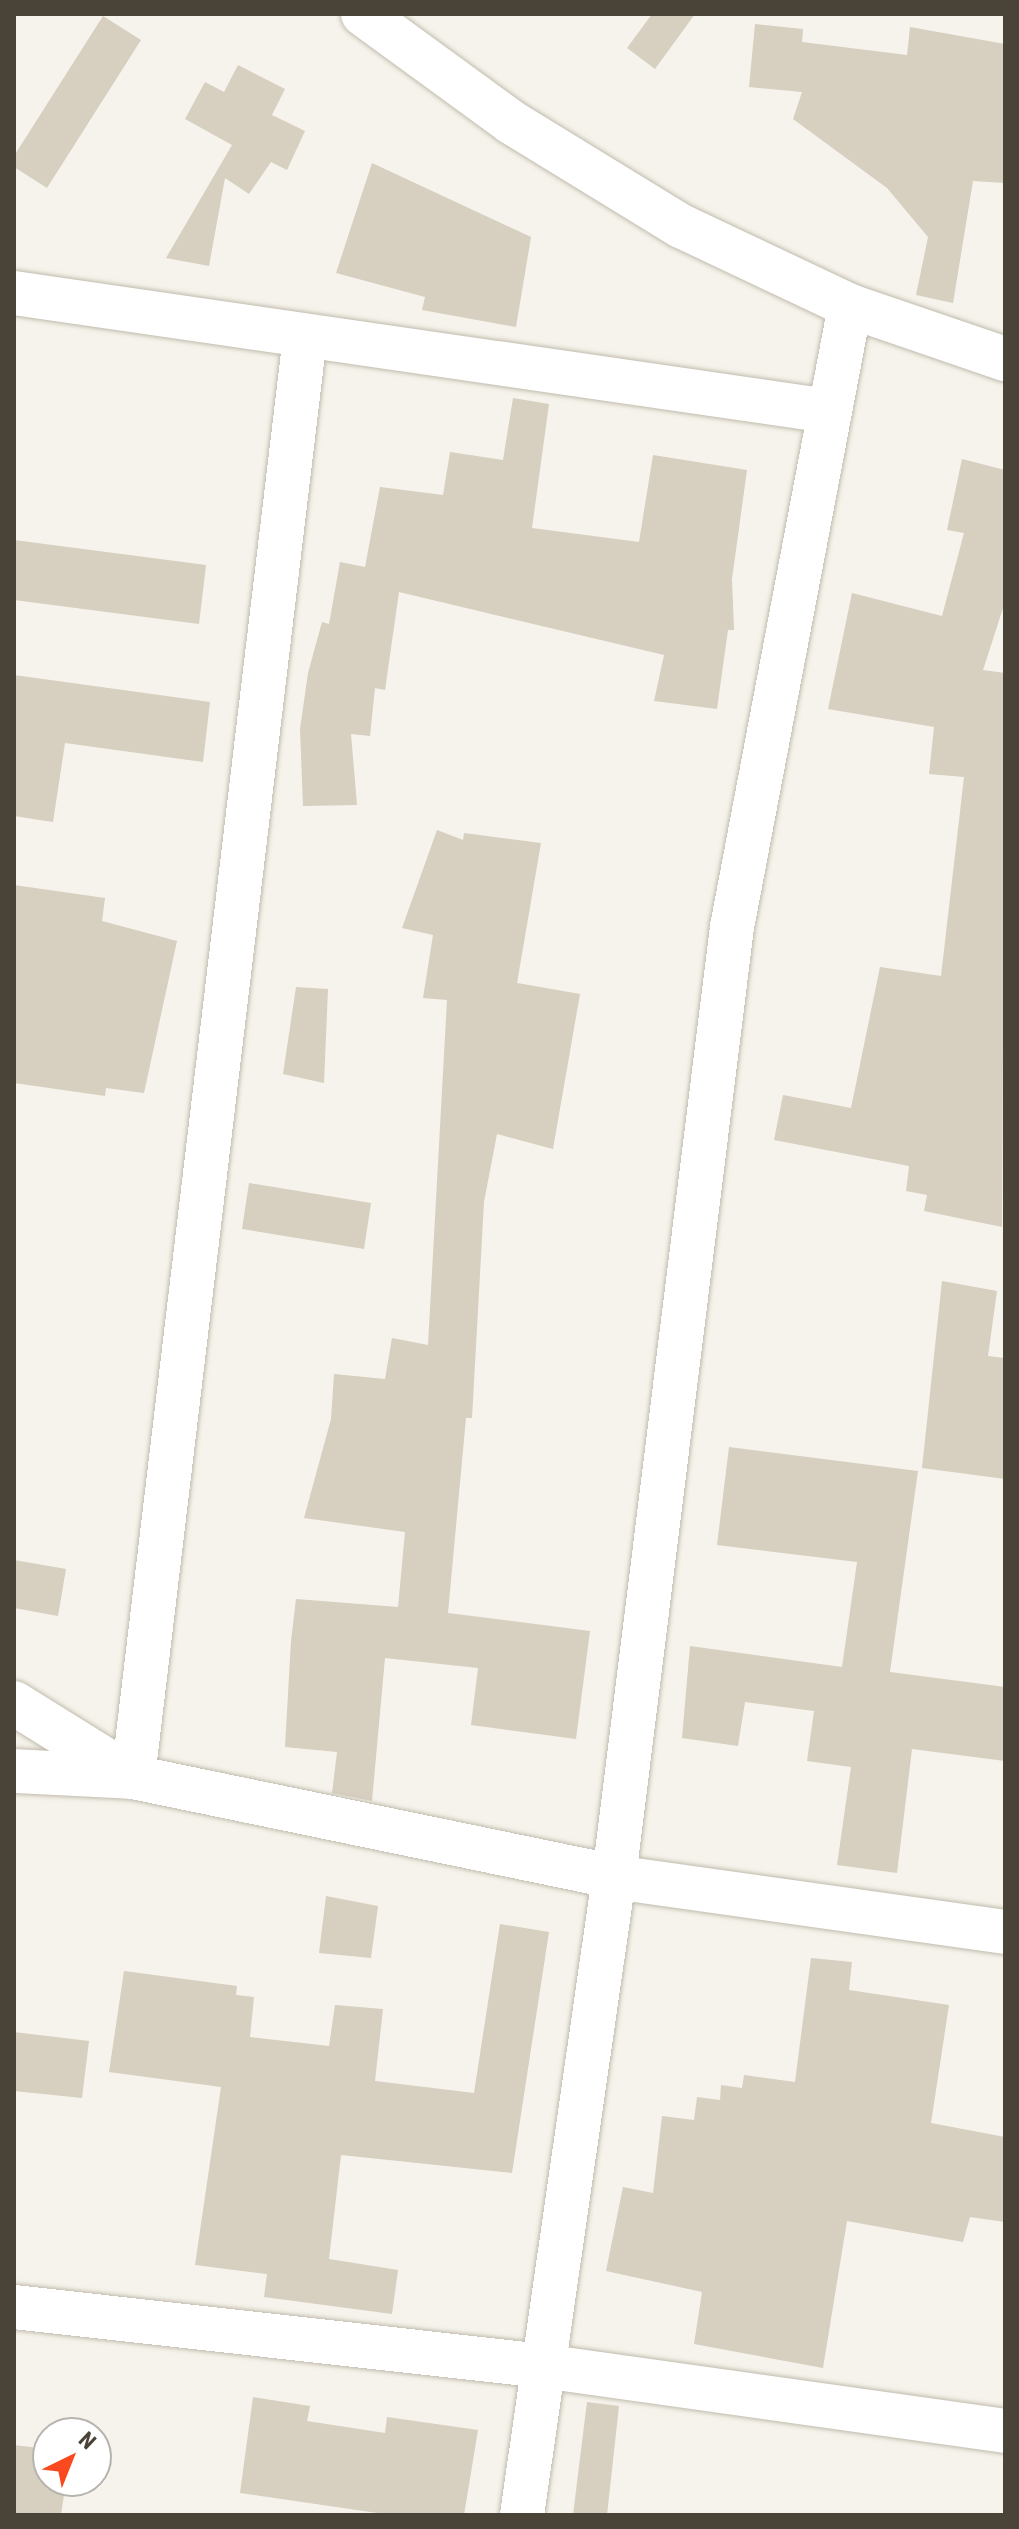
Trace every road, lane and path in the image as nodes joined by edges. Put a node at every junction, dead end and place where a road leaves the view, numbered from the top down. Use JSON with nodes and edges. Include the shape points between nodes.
{"nodes":[{"id":1,"x":363,"y":14,"type":"edge"},
{"id":2,"x":14,"y":293,"type":"edge"},
{"id":3,"x":850,"y":306,"type":"junction"},
{"id":4,"x":305,"y":336,"type":"junction"},
{"id":5,"x":1005,"y":359,"type":"edge"},
{"id":6,"x":828,"y":411,"type":"junction"},
{"id":7,"x":14,"y":1703,"type":"edge"},
{"id":8,"x":14,"y":1771,"type":"edge"},
{"id":9,"x":133,"y":1777,"type":"junction"},
{"id":10,"x":614,"y":1877,"type":"junction"},
{"id":11,"x":1005,"y":1932,"type":"edge"},
{"id":12,"x":14,"y":2307,"type":"edge"},
{"id":13,"x":543,"y":2366,"type":"junction"},
{"id":14,"x":1005,"y":2431,"type":"edge"},
{"id":15,"x":522,"y":2515,"type":"edge"}],
"edges":[{"from":1,"to":3,"type":"street","via":[[511,122],[681,226]]},
{"from":2,"to":4,"type":"street"},
{"from":3,"to":5,"type":"street"},
{"from":3,"to":6,"type":"street"},
{"from":4,"to":6,"type":"street"},
{"from":4,"to":9,"type":"street"},
{"from":6,"to":10,"type":"street","via":[[732,927]]},
{"from":7,"to":9,"type":"street"},
{"from":8,"to":9,"type":"street"},
{"from":9,"to":10,"type":"street"},
{"from":10,"to":11,"type":"street"},
{"from":10,"to":13,"type":"street"},
{"from":12,"to":13,"type":"street"},
{"from":13,"to":14,"type":"street"},
{"from":13,"to":15,"type":"street"}]}
